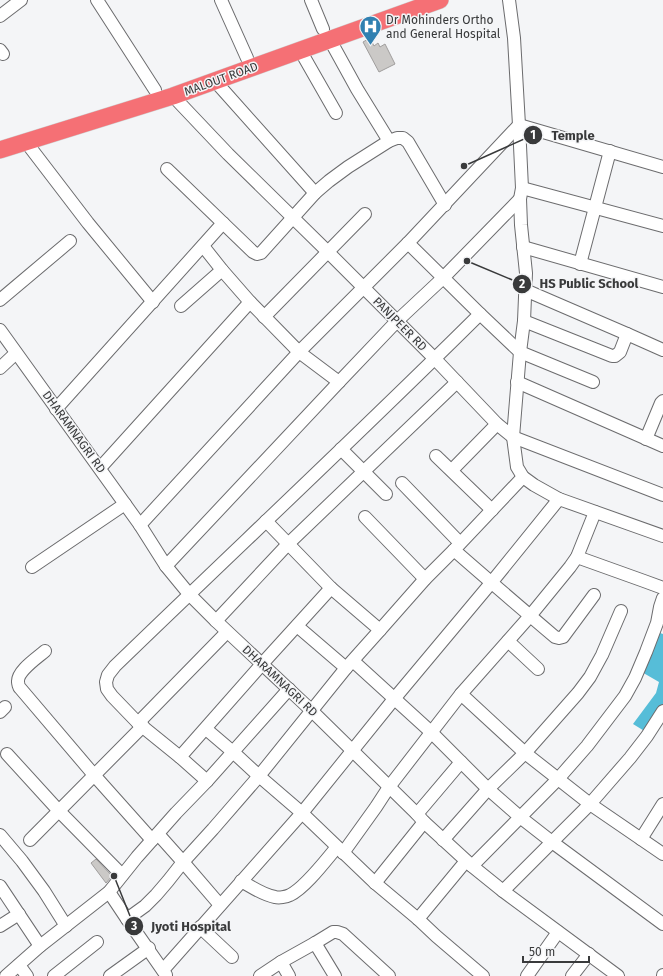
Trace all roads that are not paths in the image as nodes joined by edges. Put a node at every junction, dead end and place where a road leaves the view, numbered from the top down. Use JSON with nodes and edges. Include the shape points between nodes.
{"nodes":[{"id":1,"x":21,"y":0,"type":"edge"},
{"id":2,"x":97,"y":0,"type":"edge"},
{"id":3,"x":221,"y":0,"type":"edge"},
{"id":4,"x":311,"y":0,"type":"edge"},
{"id":5,"x":406,"y":0,"type":"edge"},
{"id":6,"x":440,"y":0,"type":"edge"},
{"id":7,"x":510,"y":0,"type":"edge"},
{"id":8,"x":7,"y":4,"type":"edge"},
{"id":9,"x":0,"y":16,"type":"edge"},
{"id":10,"x":326,"y":34,"type":"junction"},
{"id":11,"x":300,"y":50,"type":"junction"},
{"id":12,"x":247,"y":58,"type":"junction"},
{"id":13,"x":215,"y":81,"type":"junction"},
{"id":14,"x":154,"y":90,"type":"junction"},
{"id":15,"x":173,"y":96,"type":"junction"},
{"id":16,"x":336,"y":113,"type":"dead end"},
{"id":17,"x":519,"y":124,"type":"junction"},
{"id":18,"x":389,"y":141,"type":"junction"},
{"id":19,"x":26,"y":142,"type":"junction"},
{"id":20,"x":1,"y":146,"type":"edge"},
{"id":21,"x":610,"y":151,"type":"junction"},
{"id":22,"x":663,"y":167,"type":"edge"},
{"id":23,"x":167,"y":169,"type":"dead end"},
{"id":24,"x":315,"y":193,"type":"junction"},
{"id":25,"x":521,"y":194,"type":"junction"},
{"id":26,"x":445,"y":205,"type":"junction"},
{"id":27,"x":595,"y":208,"type":"junction"},
{"id":28,"x":365,"y":214,"type":"dead end"},
{"id":29,"x":292,"y":217,"type":"junction"},
{"id":30,"x":223,"y":223,"type":"junction"},
{"id":31,"x":663,"y":226,"type":"edge"},
{"id":32,"x":70,"y":241,"type":"dead end"},
{"id":33,"x":408,"y":243,"type":"junction"},
{"id":34,"x":203,"y":246,"type":"junction"},
{"id":35,"x":523,"y":248,"type":"junction"},
{"id":36,"x":328,"y":252,"type":"junction"},
{"id":37,"x":580,"y":264,"type":"junction"},
{"id":38,"x":222,"y":270,"type":"junction"},
{"id":39,"x":443,"y":278,"type":"junction"},
{"id":40,"x":663,"y":286,"type":"edge"},
{"id":41,"x":364,"y":288,"type":"junction"},
{"id":42,"x":525,"y":290,"type":"junction"},
{"id":43,"x":0,"y":300,"type":"edge"},
{"id":44,"x":153,"y":302,"type":"junction"},
{"id":45,"x":250,"y":302,"type":"junction"},
{"id":46,"x":181,"y":306,"type":"dead end"},
{"id":47,"x":480,"y":314,"type":"junction"},
{"id":48,"x":264,"y":317,"type":"junction"},
{"id":49,"x":524,"y":320,"type":"junction"},
{"id":50,"x":397,"y":321,"type":"junction"},
{"id":51,"x":0,"y":330,"type":"edge"},
{"id":52,"x":627,"y":334,"type":"junction"},
{"id":53,"x":663,"y":350,"type":"edge"},
{"id":54,"x":299,"y":352,"type":"junction"},
{"id":55,"x":520,"y":352,"type":"junction"},
{"id":56,"x":16,"y":353,"type":"junction"},
{"id":57,"x":435,"y":358,"type":"junction"},
{"id":58,"x":0,"y":368,"type":"edge"},
{"id":59,"x":339,"y":382,"type":"junction"},
{"id":60,"x":457,"y":382,"type":"junction"},
{"id":61,"x":517,"y":382,"type":"junction"},
{"id":62,"x":593,"y":382,"type":"dead end"},
{"id":63,"x":663,"y":401,"type":"edge"},
{"id":64,"x":56,"y":409,"type":"junction"},
{"id":65,"x":497,"y":424,"type":"junction"},
{"id":66,"x":514,"y":437,"type":"junction"},
{"id":67,"x":646,"y":439,"type":"junction"},
{"id":68,"x":663,"y":446,"type":"edge"},
{"id":69,"x":341,"y":449,"type":"junction"},
{"id":70,"x":436,"y":456,"type":"dead end"},
{"id":71,"x":100,"y":468,"type":"junction"},
{"id":72,"x":452,"y":470,"type":"junction"},
{"id":73,"x":364,"y":472,"type":"junction"},
{"id":74,"x":523,"y":478,"type":"junction"},
{"id":75,"x":402,"y":482,"type":"dead end"},
{"id":76,"x":386,"y":494,"type":"dead end"},
{"id":77,"x":663,"y":495,"type":"edge"},
{"id":78,"x":559,"y":499,"type":"junction"},
{"id":79,"x":125,"y":504,"type":"junction"},
{"id":80,"x":492,"y":510,"type":"junction"},
{"id":81,"x":595,"y":512,"type":"junction"},
{"id":82,"x":365,"y":517,"type":"dead end"},
{"id":83,"x":266,"y":521,"type":"junction"},
{"id":84,"x":140,"y":525,"type":"junction"},
{"id":85,"x":663,"y":536,"type":"edge"},
{"id":86,"x":288,"y":544,"type":"junction"},
{"id":87,"x":457,"y":546,"type":"junction"},
{"id":88,"x":577,"y":557,"type":"junction"},
{"id":89,"x":166,"y":566,"type":"junction"},
{"id":90,"x":32,"y":567,"type":"dead end"},
{"id":91,"x":425,"y":579,"type":"junction"},
{"id":92,"x":491,"y":583,"type":"junction"},
{"id":93,"x":330,"y":588,"type":"junction"},
{"id":94,"x":663,"y":588,"type":"edge"},
{"id":95,"x":189,"y":594,"type":"junction"},
{"id":96,"x":594,"y":595,"type":"dead end"},
{"id":97,"x":663,"y":598,"type":"edge"},
{"id":98,"x":621,"y":611,"type":"dead end"},
{"id":99,"x":530,"y":616,"type":"junction"},
{"id":100,"x":216,"y":621,"type":"junction"},
{"id":101,"x":297,"y":626,"type":"junction"},
{"id":102,"x":380,"y":630,"type":"junction"},
{"id":103,"x":227,"y":632,"type":"junction"},
{"id":104,"x":508,"y":641,"type":"junction"},
{"id":105,"x":45,"y":651,"type":"dead end"},
{"id":106,"x":262,"y":664,"type":"junction"},
{"id":107,"x":350,"y":665,"type":"junction"},
{"id":108,"x":538,"y":668,"type":"dead end"},
{"id":109,"x":289,"y":689,"type":"junction"},
{"id":110,"x":461,"y":694,"type":"junction"},
{"id":111,"x":394,"y":698,"type":"junction"},
{"id":112,"x":312,"y":711,"type":"junction"},
{"id":113,"x":663,"y":711,"type":"edge"},
{"id":114,"x":140,"y":725,"type":"junction"},
{"id":115,"x":206,"y":729,"type":"junction"},
{"id":116,"x":431,"y":732,"type":"junction"},
{"id":117,"x":352,"y":751,"type":"junction"},
{"id":118,"x":233,"y":752,"type":"junction"},
{"id":119,"x":525,"y":753,"type":"junction"},
{"id":120,"x":7,"y":754,"type":"dead end"},
{"id":121,"x":180,"y":757,"type":"junction"},
{"id":122,"x":461,"y":762,"type":"junction"},
{"id":123,"x":94,"y":775,"type":"junction"},
{"id":124,"x":259,"y":776,"type":"junction"},
{"id":125,"x":558,"y":779,"type":"junction"},
{"id":126,"x":206,"y":781,"type":"junction"},
{"id":127,"x":389,"y":787,"type":"junction"},
{"id":128,"x":488,"y":789,"type":"junction"},
{"id":129,"x":590,"y":804,"type":"junction"},
{"id":130,"x":663,"y":804,"type":"edge"},
{"id":131,"x":59,"y":811,"type":"junction"},
{"id":132,"x":302,"y":813,"type":"junction"},
{"id":133,"x":520,"y":816,"type":"junction"},
{"id":134,"x":420,"y":818,"type":"junction"},
{"id":135,"x":0,"y":836,"type":"edge"},
{"id":136,"x":155,"y":837,"type":"junction"},
{"id":137,"x":642,"y":839,"type":"junction"},
{"id":138,"x":30,"y":840,"type":"dead end"},
{"id":139,"x":443,"y":840,"type":"junction"},
{"id":140,"x":552,"y":842,"type":"junction"},
{"id":141,"x":340,"y":850,"type":"junction"},
{"id":142,"x":663,"y":854,"type":"edge"},
{"id":143,"x":183,"y":862,"type":"junction"},
{"id":144,"x":469,"y":863,"type":"junction"},
{"id":145,"x":122,"y":876,"type":"junction"},
{"id":146,"x":242,"y":881,"type":"junction"},
{"id":147,"x":375,"y":882,"type":"junction"},
{"id":148,"x":0,"y":886,"type":"edge"},
{"id":149,"x":503,"y":890,"type":"junction"},
{"id":150,"x":109,"y":892,"type":"junction"},
{"id":151,"x":220,"y":905,"type":"junction"},
{"id":152,"x":19,"y":914,"type":"junction"},
{"id":153,"x":127,"y":919,"type":"junction"},
{"id":154,"x":418,"y":919,"type":"junction"},
{"id":155,"x":663,"y":924,"type":"edge"},
{"id":156,"x":0,"y":926,"type":"edge"},
{"id":157,"x":66,"y":926,"type":"junction"},
{"id":158,"x":200,"y":927,"type":"junction"},
{"id":159,"x":558,"y":932,"type":"junction"},
{"id":160,"x":97,"y":942,"type":"dead end"},
{"id":161,"x":315,"y":943,"type":"junction"},
{"id":162,"x":40,"y":946,"type":"junction"},
{"id":163,"x":148,"y":948,"type":"junction"},
{"id":164,"x":589,"y":954,"type":"junction"},
{"id":165,"x":232,"y":957,"type":"dead end"},
{"id":166,"x":281,"y":962,"type":"junction"},
{"id":167,"x":19,"y":964,"type":"junction"},
{"id":168,"x":165,"y":973,"type":"edge"},
{"id":169,"x":6,"y":976,"type":"edge"},
{"id":170,"x":27,"y":976,"type":"edge"},
{"id":171,"x":54,"y":976,"type":"edge"},
{"id":172,"x":110,"y":976,"type":"edge"},
{"id":173,"x":260,"y":976,"type":"edge"},
{"id":174,"x":289,"y":976,"type":"edge"},
{"id":175,"x":335,"y":976,"type":"edge"},
{"id":176,"x":389,"y":976,"type":"edge"},
{"id":177,"x":483,"y":976,"type":"edge"},
{"id":178,"x":527,"y":976,"type":"edge"},
{"id":179,"x":572,"y":976,"type":"edge"},
{"id":180,"x":618,"y":976,"type":"edge"}],
"edges":[{"from":1,"to":8,"type":"street"},
{"from":2,"to":14,"type":"street"},
{"from":3,"to":12,"type":"street"},
{"from":4,"to":10,"type":"street"},
{"from":5,"to":10,"type":"highway","name":"MALOUT ROAD"},
{"from":6,"to":10,"type":"highway","name":"MALOUT ROAD"},
{"from":7,"to":17,"type":"street"},
{"from":8,"to":9,"type":"street"},
{"from":10,"to":11,"type":"highway","name":"MALOUT ROAD"},
{"from":10,"to":12,"type":"highway","name":"MALOUT ROAD"},
{"from":10,"to":18,"type":"street"},
{"from":11,"to":13,"type":"highway","name":"MALOUT ROAD"},
{"from":11,"to":16,"type":"street"},
{"from":12,"to":14,"type":"highway","name":"MALOUT ROAD"},
{"from":13,"to":15,"type":"highway","name":"MALOUT ROAD"},
{"from":13,"to":24,"type":"street"},
{"from":14,"to":20,"type":"highway","name":"MALOUT ROAD"},
{"from":15,"to":19,"type":"highway","name":"MALOUT ROAD"},
{"from":15,"to":29,"type":"street","name":"PANJPEER RD"},
{"from":17,"to":21,"type":"street"},
{"from":17,"to":25,"type":"street"},
{"from":17,"to":26,"type":"street"},
{"from":18,"to":24,"type":"street","via":[[348,167]]},
{"from":18,"to":26,"type":"street","via":[[403,138],[408,142]]},
{"from":19,"to":20,"type":"highway","name":"MALOUT ROAD"},
{"from":19,"to":44,"type":"street"},
{"from":21,"to":22,"type":"street"},
{"from":21,"to":27,"type":"street"},
{"from":23,"to":30,"type":"street"},
{"from":24,"to":29,"type":"street"},
{"from":25,"to":27,"type":"street"},
{"from":25,"to":35,"type":"street"},
{"from":25,"to":39,"type":"street"},
{"from":26,"to":33,"type":"street"},
{"from":27,"to":31,"type":"street"},
{"from":27,"to":37,"type":"street"},
{"from":28,"to":36,"type":"street"},
{"from":29,"to":30,"type":"street","via":[[261,253],[257,254]]},
{"from":29,"to":36,"type":"street","name":"PANJPEER RD"},
{"from":30,"to":34,"type":"street"},
{"from":32,"to":43,"type":"street"},
{"from":33,"to":39,"type":"street"},
{"from":33,"to":41,"type":"street"},
{"from":34,"to":38,"type":"street"},
{"from":34,"to":44,"type":"street"},
{"from":35,"to":37,"type":"street"},
{"from":35,"to":42,"type":"street"},
{"from":36,"to":41,"type":"street","name":"PANJPEER RD"},
{"from":36,"to":48,"type":"street"},
{"from":37,"to":40,"type":"street"},
{"from":38,"to":45,"type":"street"},
{"from":38,"to":46,"type":"street"},
{"from":39,"to":47,"type":"street"},
{"from":39,"to":50,"type":"street"},
{"from":41,"to":50,"type":"street","name":"PANJPEER RD"},
{"from":41,"to":54,"type":"street"},
{"from":42,"to":49,"type":"street"},
{"from":42,"to":52,"type":"street"},
{"from":44,"to":64,"type":"street"},
{"from":45,"to":48,"type":"street"},
{"from":45,"to":71,"type":"street"},
{"from":47,"to":55,"type":"street"},
{"from":47,"to":57,"type":"street"},
{"from":48,"to":54,"type":"street"},
{"from":49,"to":52,"type":"street","via":[[612,356],[620,352]]},
{"from":49,"to":55,"type":"street"},
{"from":50,"to":57,"type":"street","name":"PANJPEER RD"},
{"from":50,"to":59,"type":"street"},
{"from":51,"to":56,"type":"street","name":"DHARAMNAGRI RD"},
{"from":52,"to":53,"type":"street"},
{"from":54,"to":59,"type":"street"},
{"from":54,"to":84,"type":"street"},
{"from":55,"to":61,"type":"street"},
{"from":55,"to":62,"type":"street"},
{"from":56,"to":58,"type":"street"},
{"from":56,"to":64,"type":"street","name":"DHARAMNAGRI RD"},
{"from":57,"to":60,"type":"street","name":"PANJPEER RD"},
{"from":57,"to":69,"type":"street"},
{"from":59,"to":89,"type":"street"},
{"from":60,"to":65,"type":"street","name":"PANJPEER RD"},
{"from":60,"to":73,"type":"street"},
{"from":61,"to":66,"type":"street"},
{"from":61,"to":67,"type":"street"},
{"from":63,"to":67,"type":"street"},
{"from":64,"to":71,"type":"street","name":"DHARAMNAGRI RD"},
{"from":65,"to":66,"type":"street","name":"PANJPEER RD"},
{"from":65,"to":72,"type":"street"},
{"from":66,"to":74,"type":"street","via":[[517,467]]},
{"from":66,"to":77,"type":"street","name":"PANJPEER RD"},
{"from":67,"to":68,"type":"street"},
{"from":69,"to":73,"type":"street"},
{"from":69,"to":83,"type":"street"},
{"from":70,"to":72,"type":"street"},
{"from":71,"to":79,"type":"street","name":"DHARAMNAGRI RD"},
{"from":72,"to":80,"type":"street"},
{"from":73,"to":76,"type":"street"},
{"from":73,"to":86,"type":"street"},
{"from":74,"to":78,"type":"street"},
{"from":74,"to":80,"type":"street"},
{"from":75,"to":87,"type":"street"},
{"from":78,"to":81,"type":"street"},
{"from":78,"to":92,"type":"street"},
{"from":79,"to":84,"type":"street","name":"DHARAMNAGRI RD"},
{"from":79,"to":90,"type":"street"},
{"from":80,"to":87,"type":"street"},
{"from":81,"to":85,"type":"street"},
{"from":81,"to":88,"type":"street"},
{"from":82,"to":91,"type":"street"},
{"from":83,"to":86,"type":"street"},
{"from":83,"to":95,"type":"street"},
{"from":84,"to":89,"type":"street","name":"DHARAMNAGRI RD"},
{"from":86,"to":93,"type":"street"},
{"from":86,"to":100,"type":"street"},
{"from":87,"to":91,"type":"street"},
{"from":87,"to":92,"type":"street"},
{"from":88,"to":94,"type":"street"},
{"from":88,"to":99,"type":"street"},
{"from":89,"to":95,"type":"street","name":"DHARAMNAGRI RD"},
{"from":91,"to":102,"type":"street"},
{"from":92,"to":99,"type":"street"},
{"from":92,"to":111,"type":"street"},
{"from":93,"to":101,"type":"street"},
{"from":93,"to":102,"type":"street"},
{"from":95,"to":100,"type":"street","name":"DHARAMNAGRI RD"},
{"from":95,"to":114,"type":"street","via":[[108,675],[107,689]]},
{"from":96,"to":99,"type":"street","via":[[563,637],[555,637]]},
{"from":97,"to":125,"type":"street","via":[[657,623],[636,678],[612,714]]},
{"from":98,"to":119,"type":"street","via":[[590,677]]},
{"from":99,"to":104,"type":"street"},
{"from":100,"to":103,"type":"street","name":"DHARAMNAGRI RD"},
{"from":101,"to":106,"type":"street"},
{"from":101,"to":107,"type":"street"},
{"from":102,"to":107,"type":"street"},
{"from":103,"to":106,"type":"street","name":"DHARAMNAGRI RD"},
{"from":103,"to":114,"type":"street"},
{"from":104,"to":108,"type":"street"},
{"from":104,"to":110,"type":"street"},
{"from":105,"to":123,"type":"street","via":[[19,675],[20,688]]},
{"from":106,"to":109,"type":"street","name":"DHARAMNAGRI RD"},
{"from":106,"to":115,"type":"street"},
{"from":107,"to":111,"type":"street"},
{"from":107,"to":112,"type":"street"},
{"from":109,"to":112,"type":"street","name":"DHARAMNAGRI RD"},
{"from":109,"to":118,"type":"street"},
{"from":110,"to":116,"type":"street"},
{"from":110,"to":119,"type":"street"},
{"from":111,"to":116,"type":"street"},
{"from":111,"to":117,"type":"street"},
{"from":112,"to":117,"type":"street","name":"DHARAMNAGRI RD"},
{"from":112,"to":124,"type":"street"},
{"from":113,"to":129,"type":"street","via":[[648,736]]},
{"from":114,"to":121,"type":"street"},
{"from":114,"to":123,"type":"street"},
{"from":115,"to":118,"type":"street"},
{"from":115,"to":121,"type":"street"},
{"from":116,"to":122,"type":"street"},
{"from":116,"to":127,"type":"street"},
{"from":117,"to":127,"type":"street","name":"DHARAMNAGRI RD"},
{"from":117,"to":132,"type":"street"},
{"from":118,"to":124,"type":"street"},
{"from":118,"to":126,"type":"street"},
{"from":119,"to":125,"type":"street"},
{"from":119,"to":128,"type":"street"},
{"from":120,"to":131,"type":"street"},
{"from":121,"to":126,"type":"street"},
{"from":122,"to":128,"type":"street"},
{"from":122,"to":134,"type":"street"},
{"from":123,"to":131,"type":"street"},
{"from":123,"to":136,"type":"street"},
{"from":124,"to":132,"type":"street"},
{"from":124,"to":143,"type":"street"},
{"from":125,"to":129,"type":"street"},
{"from":125,"to":133,"type":"street"},
{"from":126,"to":136,"type":"street"},
{"from":127,"to":134,"type":"street","name":"DHARAMNAGRI RD"},
{"from":127,"to":141,"type":"street","via":[[376,807]]},
{"from":128,"to":133,"type":"street"},
{"from":128,"to":139,"type":"street"},
{"from":129,"to":137,"type":"street"},
{"from":129,"to":140,"type":"street"},
{"from":130,"to":137,"type":"street"},
{"from":131,"to":138,"type":"street"},
{"from":131,"to":145,"type":"street"},
{"from":132,"to":141,"type":"street"},
{"from":132,"to":146,"type":"street"},
{"from":133,"to":140,"type":"street"},
{"from":133,"to":144,"type":"street"},
{"from":134,"to":139,"type":"street","name":"DHARAMNAGRI RD"},
{"from":134,"to":147,"type":"street"},
{"from":135,"to":157,"type":"street","via":[[22,861]]},
{"from":136,"to":143,"type":"street"},
{"from":136,"to":145,"type":"street"},
{"from":137,"to":142,"type":"street"},
{"from":139,"to":144,"type":"street","name":"DHARAMNAGRI RD"},
{"from":140,"to":149,"type":"street"},
{"from":140,"to":155,"type":"street"},
{"from":141,"to":146,"type":"street","via":[[302,886],[285,897],[262,893]]},
{"from":141,"to":147,"type":"street"},
{"from":143,"to":151,"type":"street"},
{"from":143,"to":153,"type":"street","via":[[156,895]]},
{"from":144,"to":149,"type":"street","name":"DHARAMNAGRI RD"},
{"from":144,"to":154,"type":"street"},
{"from":145,"to":150,"type":"street"},
{"from":146,"to":151,"type":"street"},
{"from":147,"to":154,"type":"street"},
{"from":148,"to":152,"type":"street"},
{"from":149,"to":159,"type":"street","name":"DHARAMNAGRI RD"},
{"from":150,"to":153,"type":"street"},
{"from":150,"to":157,"type":"street"},
{"from":151,"to":158,"type":"street"},
{"from":152,"to":156,"type":"street"},
{"from":152,"to":162,"type":"street"},
{"from":153,"to":163,"type":"street"},
{"from":154,"to":177,"type":"street"},
{"from":157,"to":162,"type":"street"},
{"from":158,"to":165,"type":"street"},
{"from":158,"to":168,"type":"street"},
{"from":159,"to":164,"type":"street","name":"DHARAMNAGRI RD"},
{"from":159,"to":178,"type":"street"},
{"from":160,"to":171,"type":"street"},
{"from":161,"to":166,"type":"street"},
{"from":161,"to":175,"type":"street"},
{"from":161,"to":176,"type":"street","via":[[333,932],[342,934]]},
{"from":162,"to":167,"type":"street"},
{"from":163,"to":168,"type":"street"},
{"from":163,"to":172,"type":"street"},
{"from":164,"to":179,"type":"street"},
{"from":164,"to":180,"type":"street","name":"DHARAMNAGRI RD"},
{"from":166,"to":173,"type":"street"},
{"from":166,"to":174,"type":"street"},
{"from":167,"to":169,"type":"street"},
{"from":167,"to":170,"type":"street"}]}
